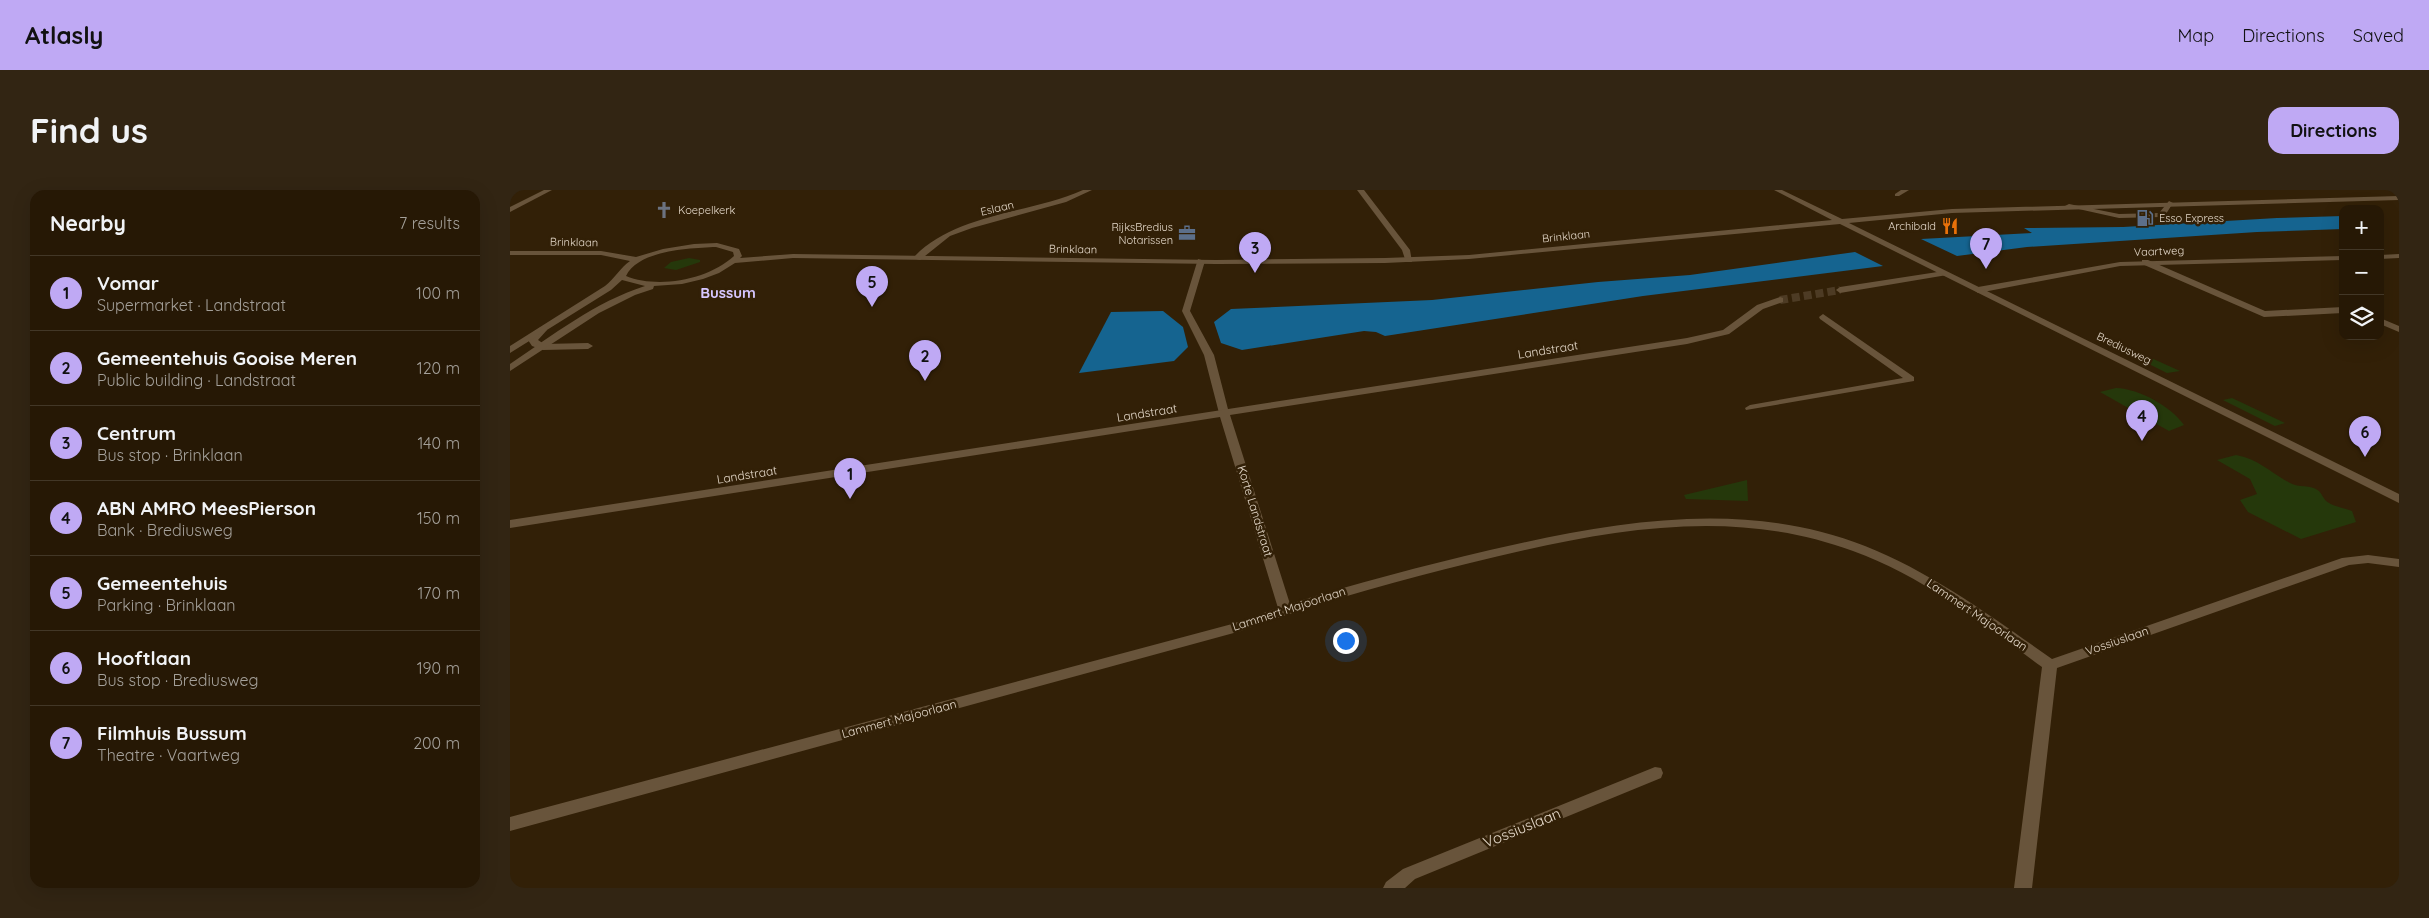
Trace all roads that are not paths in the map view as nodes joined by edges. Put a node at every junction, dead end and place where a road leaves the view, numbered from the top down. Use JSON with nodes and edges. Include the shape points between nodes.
{"nodes":[{"id":1,"x":549,"y":190,"type":"edge"},
{"id":2,"x":1089,"y":190,"type":"edge"},
{"id":3,"x":1360,"y":190,"type":"edge"},
{"id":4,"x":1777,"y":190,"type":"edge"},
{"id":5,"x":1906,"y":190,"type":"edge"},
{"id":6,"x":1897,"y":195,"type":"dead end"},
{"id":7,"x":2399,"y":198,"type":"edge"},
{"id":8,"x":2169,"y":203,"type":"junction"},
{"id":9,"x":2069,"y":206,"type":"junction"},
{"id":10,"x":510,"y":210,"type":"edge"},
{"id":11,"x":1837,"y":221,"type":"junction"},
{"id":12,"x":510,"y":253,"type":"edge"},
{"id":13,"x":2399,"y":256,"type":"edge"},
{"id":14,"x":2384,"y":257,"type":"edge"},
{"id":15,"x":917,"y":258,"type":"junction"},
{"id":16,"x":2339,"y":258,"type":"edge"},
{"id":17,"x":638,"y":260,"type":"junction"},
{"id":18,"x":1409,"y":260,"type":"junction"},
{"id":19,"x":734,"y":261,"type":"junction"},
{"id":20,"x":1201,"y":261,"type":"junction"},
{"id":21,"x":2145,"y":262,"type":"junction"},
{"id":22,"x":1944,"y":274,"type":"junction"},
{"id":23,"x":621,"y":277,"type":"junction"},
{"id":24,"x":662,"y":284,"type":"junction"},
{"id":25,"x":1840,"y":290,"type":"tunnel mouth"},
{"id":26,"x":1978,"y":290,"type":"junction"},
{"id":27,"x":1780,"y":300,"type":"tunnel mouth"},
{"id":28,"x":2339,"y":310,"type":"edge"},
{"id":29,"x":1823,"y":317,"type":"dead end"},
{"id":30,"x":542,"y":330,"type":"junction"},
{"id":31,"x":543,"y":346,"type":"junction"},
{"id":32,"x":588,"y":346,"type":"dead end"},
{"id":33,"x":510,"y":350,"type":"edge"},
{"id":34,"x":510,"y":368,"type":"edge"},
{"id":35,"x":1750,"y":408,"type":"dead end"},
{"id":36,"x":1224,"y":413,"type":"junction"},
{"id":37,"x":2399,"y":499,"type":"edge"},
{"id":38,"x":510,"y":524,"type":"edge"},
{"id":39,"x":2399,"y":563,"type":"edge"},
{"id":40,"x":1285,"y":609,"type":"junction"},
{"id":41,"x":2050,"y":665,"type":"junction"},
{"id":42,"x":1654,"y":773,"type":"dead end"},
{"id":43,"x":510,"y":824,"type":"edge"},
{"id":44,"x":1392,"y":888,"type":"edge"},
{"id":45,"x":2023,"y":888,"type":"edge"}],
"edges":[{"from":1,"to":10,"type":"street"},
{"from":2,"to":15,"type":"street","name":"Eslaan","via":[[1064,201],[947,234]]},
{"from":3,"to":18,"type":"street","via":[[1406,250]]},
{"from":4,"to":11,"type":"street","name":"Brediusweg"},
{"from":5,"to":6,"type":"street"},
{"from":7,"to":8,"type":"street","name":"Brinklaan"},
{"from":8,"to":9,"type":"street","name":"Brinklaan"},
{"from":8,"to":9,"type":"street","via":[[2161,215],[2119,216]]},
{"from":9,"to":11,"type":"street","name":"Brinklaan","via":[[1952,211]]},
{"from":11,"to":18,"type":"street","name":"Brinklaan"},
{"from":11,"to":22,"type":"street","name":"Brediusweg"},
{"from":12,"to":17,"type":"street","name":"Brinklaan","via":[[601,253]]},
{"from":13,"to":14,"type":"street"},
{"from":15,"to":19,"type":"street","name":"Brinklaan","via":[[792,256]]},
{"from":15,"to":20,"type":"street","name":"Brinklaan"},
{"from":16,"to":21,"type":"street","name":"Vaartweg"},
{"from":17,"to":19,"type":"street","via":[[685,247],[717,245],[736,251],[738,256]]},
{"from":17,"to":23,"type":"street","via":[[627,266]]},
{"from":18,"to":20,"type":"street","name":"Brinklaan"},
{"from":19,"to":24,"type":"street","via":[[713,273]]},
{"from":20,"to":36,"type":"street","name":"Korte Landstraat","via":[[1186,311],[1209,355]]},
{"from":21,"to":26,"type":"street","name":"Vaartweg"},
{"from":21,"to":28,"type":"street","via":[[2264,314]]},
{"from":22,"to":25,"type":"street"},
{"from":22,"to":26,"type":"street","name":"Brediusweg"},
{"from":23,"to":24,"type":"street","via":[[628,282]]},
{"from":23,"to":30,"type":"street"},
{"from":24,"to":31,"type":"street","via":[[634,292],[608,305]]},
{"from":26,"to":37,"type":"street","name":"Brediusweg"},
{"from":27,"to":36,"type":"street","name":"Landstraat","via":[[1760,307],[1726,332],[1688,341]]},
{"from":29,"to":35,"type":"street","via":[[1911,379]]},
{"from":30,"to":31,"type":"street","via":[[533,340]]},
{"from":30,"to":33,"type":"street"},
{"from":31,"to":32,"type":"street"},
{"from":31,"to":34,"type":"street"},
{"from":36,"to":38,"type":"street","name":"Landstraat"},
{"from":36,"to":40,"type":"street","name":"Korte Landstraat"},
{"from":39,"to":41,"type":"street","name":"Vossiuslaan","via":[[2368,559],[2347,561]]},
{"from":40,"to":41,"type":"street","name":"Lammert Majoorlaan","via":[[1381,580],[1615,528],[1694,520],[1763,524],[1808,532],[1901,566],[1953,596]]},
{"from":40,"to":43,"type":"street","name":"Lammert Majoorlaan","via":[[1236,628]]},
{"from":41,"to":45,"type":"street"},
{"from":42,"to":44,"type":"street","name":"Vossiuslaan","via":[[1409,874]]}]}
